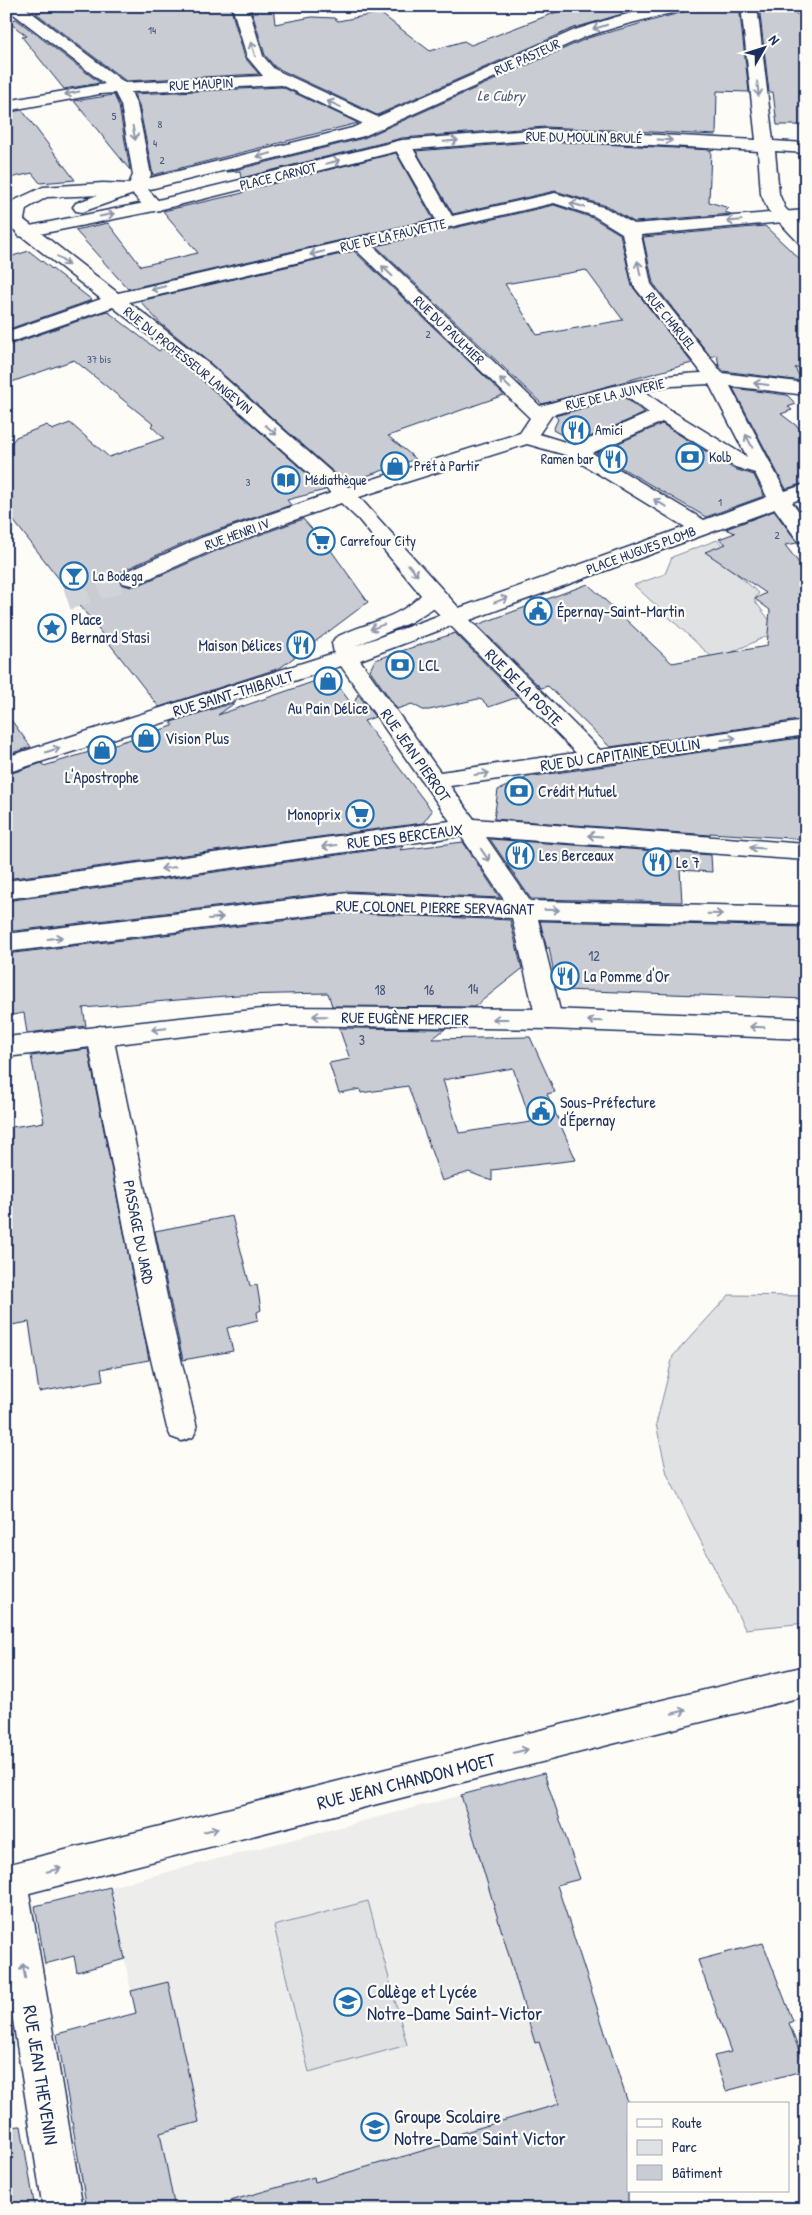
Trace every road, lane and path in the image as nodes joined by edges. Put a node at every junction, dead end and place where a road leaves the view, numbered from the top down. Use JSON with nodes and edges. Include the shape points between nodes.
{"nodes":[{"id":1,"x":12,"y":6,"type":"edge"},
{"id":2,"x":240,"y":6,"type":"edge"},
{"id":3,"x":681,"y":6,"type":"edge"},
{"id":4,"x":749,"y":6,"type":"edge"},
{"id":5,"x":281,"y":80,"type":"junction"},
{"id":6,"x":120,"y":87,"type":"junction"},
{"id":7,"x":6,"y":106,"type":"edge"},
{"id":8,"x":378,"y":124,"type":"junction"},
{"id":9,"x":766,"y":144,"type":"junction"},
{"id":10,"x":402,"y":145,"type":"junction"},
{"id":11,"x":806,"y":148,"type":"edge"},
{"id":12,"x":133,"y":188,"type":"junction"},
{"id":13,"x":10,"y":202,"type":"edge"},
{"id":14,"x":154,"y":206,"type":"junction"},
{"id":15,"x":806,"y":215,"type":"edge"},
{"id":16,"x":782,"y":216,"type":"junction"},
{"id":17,"x":447,"y":223,"type":"junction"},
{"id":18,"x":631,"y":230,"type":"junction"},
{"id":19,"x":25,"y":232,"type":"junction"},
{"id":20,"x":6,"y":240,"type":"edge"},
{"id":21,"x":806,"y":240,"type":"edge"},
{"id":22,"x":359,"y":243,"type":"junction"},
{"id":23,"x":113,"y":299,"type":"junction"},
{"id":24,"x":6,"y":338,"type":"edge"},
{"id":25,"x":716,"y":378,"type":"junction"},
{"id":26,"x":627,"y":388,"type":"junction"},
{"id":27,"x":806,"y":390,"type":"edge"},
{"id":28,"x":663,"y":414,"type":"junction"},
{"id":29,"x":540,"y":417,"type":"junction"},
{"id":30,"x":527,"y":437,"type":"junction"},
{"id":31,"x":576,"y":452,"type":"junction"},
{"id":32,"x":764,"y":469,"type":"junction"},
{"id":33,"x":806,"y":490,"type":"edge"},
{"id":34,"x":345,"y":495,"type":"junction"},
{"id":35,"x":779,"y":500,"type":"junction"},
{"id":36,"x":702,"y":528,"type":"junction"},
{"id":37,"x":806,"y":536,"type":"edge"},
{"id":38,"x":131,"y":578,"type":"tunnel mouth"},
{"id":39,"x":433,"y":595,"type":"junction"},
{"id":40,"x":455,"y":617,"type":"junction"},
{"id":41,"x":346,"y":658,"type":"junction"},
{"id":42,"x":806,"y":728,"type":"edge"},
{"id":43,"x":594,"y":758,"type":"junction"},
{"id":44,"x":6,"y":765,"type":"edge"},
{"id":45,"x":433,"y":781,"type":"junction"},
{"id":46,"x":467,"y":827,"type":"junction"},
{"id":47,"x":806,"y":852,"type":"edge"},
{"id":48,"x":6,"y":890,"type":"edge"},
{"id":49,"x":522,"y":910,"type":"junction"},
{"id":50,"x":806,"y":916,"type":"edge"},
{"id":51,"x":6,"y":944,"type":"edge"},
{"id":52,"x":549,"y":1019,"type":"junction"},
{"id":53,"x":806,"y":1029,"type":"edge"},
{"id":54,"x":100,"y":1036,"type":"junction"},
{"id":55,"x":6,"y":1046,"type":"edge"},
{"id":56,"x":182,"y":1428,"type":"dead end"},
{"id":57,"x":806,"y":1681,"type":"edge"},
{"id":58,"x":8,"y":1882,"type":"edge"},
{"id":59,"x":64,"y":2209,"type":"edge"}],
"edges":[{"from":1,"to":6,"type":"street"},
{"from":5,"to":2,"type":"street","one_way":true,"via":[[268,72],[255,57]]},
{"from":3,"to":8,"type":"street","name":"RUE PASTEUR","one_way":true,"via":[[581,33]]},
{"from":4,"to":9,"type":"street","one_way":true},
{"from":5,"to":6,"type":"street","name":"RUE MAUPIN"},
{"from":8,"to":5,"type":"street","one_way":true},
{"from":6,"to":7,"type":"street","name":"RUE MAUPIN","one_way":true,"via":[[84,90]]},
{"from":6,"to":12,"type":"street","one_way":true,"via":[[129,105],[142,175]]},
{"from":8,"to":10,"type":"street"},
{"from":8,"to":12,"type":"street","name":"PLACE CARNOT","one_way":true,"via":[[358,132]]},
{"from":10,"to":9,"type":"street","name":"RUE DU MOULIN BRULÉ","one_way":true,"via":[[545,134]]},
{"from":9,"to":11,"type":"street","name":"RUE DU MOULIN BRULÉ"},
{"from":9,"to":16,"type":"street","via":[[770,194]]},
{"from":14,"to":10,"type":"street","name":"PLACE CARNOT","one_way":true},
{"from":10,"to":17,"type":"street"},
{"from":12,"to":13,"type":"street","name":"PLACE CARNOT","via":[[44,192]]},
{"from":12,"to":14,"type":"street"},
{"from":12,"to":19,"type":"street","name":"PLACE CARNOT"},
{"from":13,"to":19,"type":"street","name":"PLACE CARNOT","via":[[15,222]]},
{"from":19,"to":14,"type":"street","name":"PLACE CARNOT","one_way":true},
{"from":15,"to":16,"type":"street"},
{"from":16,"to":18,"type":"street","one_way":true},
{"from":16,"to":21,"type":"street"},
{"from":18,"to":17,"type":"street","name":"RUE DE LA FAUVETTE","one_way":true,"via":[[600,212],[555,198]]},
{"from":17,"to":22,"type":"street","name":"RUE DE LA FAUVETTE"},
{"from":25,"to":18,"type":"street","name":"RUE CHARUEL","one_way":true,"via":[[642,285]]},
{"from":19,"to":20,"type":"street"},
{"from":19,"to":23,"type":"street","name":"RUE DU PROFESSEUR LANGEVIN","one_way":true},
{"from":22,"to":23,"type":"street","name":"RUE DE LA FAUVETTE","one_way":true},
{"from":29,"to":22,"type":"street","name":"RUE DU PAULMIER","one_way":true},
{"from":23,"to":24,"type":"street","name":"RUE DE LA FAUVETTE"},
{"from":23,"to":34,"type":"street","name":"RUE DU PROFESSEUR LANGEVIN","one_way":true,"via":[[202,368]]},
{"from":25,"to":26,"type":"street","name":"RUE DE LA JUIVERIE","via":[[672,380]]},
{"from":27,"to":25,"type":"street","name":"RUE DE LA JUIVERIE","one_way":true},
{"from":32,"to":25,"type":"street","name":"RUE CHARUEL","one_way":true},
{"from":26,"to":28,"type":"street"},
{"from":26,"to":29,"type":"street","name":"RUE DE LA JUIVERIE","via":[[545,411]]},
{"from":28,"to":31,"type":"street"},
{"from":28,"to":32,"type":"street","via":[[742,463]]},
{"from":29,"to":30,"type":"street"},
{"from":30,"to":31,"type":"street","name":"PLACE HUGUES PLOMB"},
{"from":30,"to":34,"type":"street"},
{"from":36,"to":31,"type":"street","name":"PLACE HUGUES PLOMB","one_way":true},
{"from":32,"to":35,"type":"street","name":"RUE CHARUEL"},
{"from":33,"to":35,"type":"street"},
{"from":34,"to":38,"type":"street","name":"RUE HENRI IV","via":[[209,543]]},
{"from":34,"to":39,"type":"street","one_way":true},
{"from":35,"to":36,"type":"street"},
{"from":35,"to":37,"type":"street","name":"RUE CHARUEL"},
{"from":40,"to":36,"type":"street","name":"PLACE HUGUES PLOMB","one_way":true},
{"from":39,"to":40,"type":"street"},
{"from":39,"to":41,"type":"street","one_way":true,"via":[[410,615],[343,643]]},
{"from":40,"to":41,"type":"street","name":"RUE SAINT-THIBAULT"},
{"from":40,"to":43,"type":"street","name":"RUE DE LA POSTE"},
{"from":44,"to":41,"type":"street","name":"RUE SAINT-THIBAULT","one_way":true},
{"from":41,"to":45,"type":"street","name":"RUE JEAN PIERROT"},
{"from":43,"to":42,"type":"street","name":"RUE DU CAPITAINE DEULLIN","one_way":true},
{"from":45,"to":43,"type":"street","name":"RUE DU CAPITAINE DEULLIN","one_way":true},
{"from":45,"to":46,"type":"street","name":"RUE JEAN PIERROT"},
{"from":47,"to":46,"type":"street","name":"RUE DES BERCEAUX","one_way":true},
{"from":46,"to":48,"type":"street","name":"RUE DES BERCEAUX","one_way":true},
{"from":46,"to":49,"type":"street","name":"RUE JEAN PIERROT","one_way":true},
{"from":49,"to":50,"type":"street","name":"RUE COLONEL PIERRE SERVAGNAT","one_way":true},
{"from":51,"to":49,"type":"street","name":"RUE COLONEL PIERRE SERVAGNAT","one_way":true,"via":[[348,902]]},
{"from":49,"to":52,"type":"street","name":"RUE JEAN PIERROT"},
{"from":53,"to":52,"type":"street","name":"RUE EUGÈNE MERCIER","one_way":true},
{"from":52,"to":54,"type":"street","name":"RUE EUGÈNE MERCIER","one_way":true,"via":[[280,1016]]},
{"from":54,"to":55,"type":"street","name":"RUE EUGÈNE MERCIER"},
{"from":54,"to":56,"type":"street","name":"PASSAGE DU JARD"},
{"from":58,"to":57,"type":"street","name":"RUE JEAN CHANDON MOET","one_way":true},
{"from":59,"to":58,"type":"street","name":"RUE JEAN THEVENIN","one_way":true}]}
